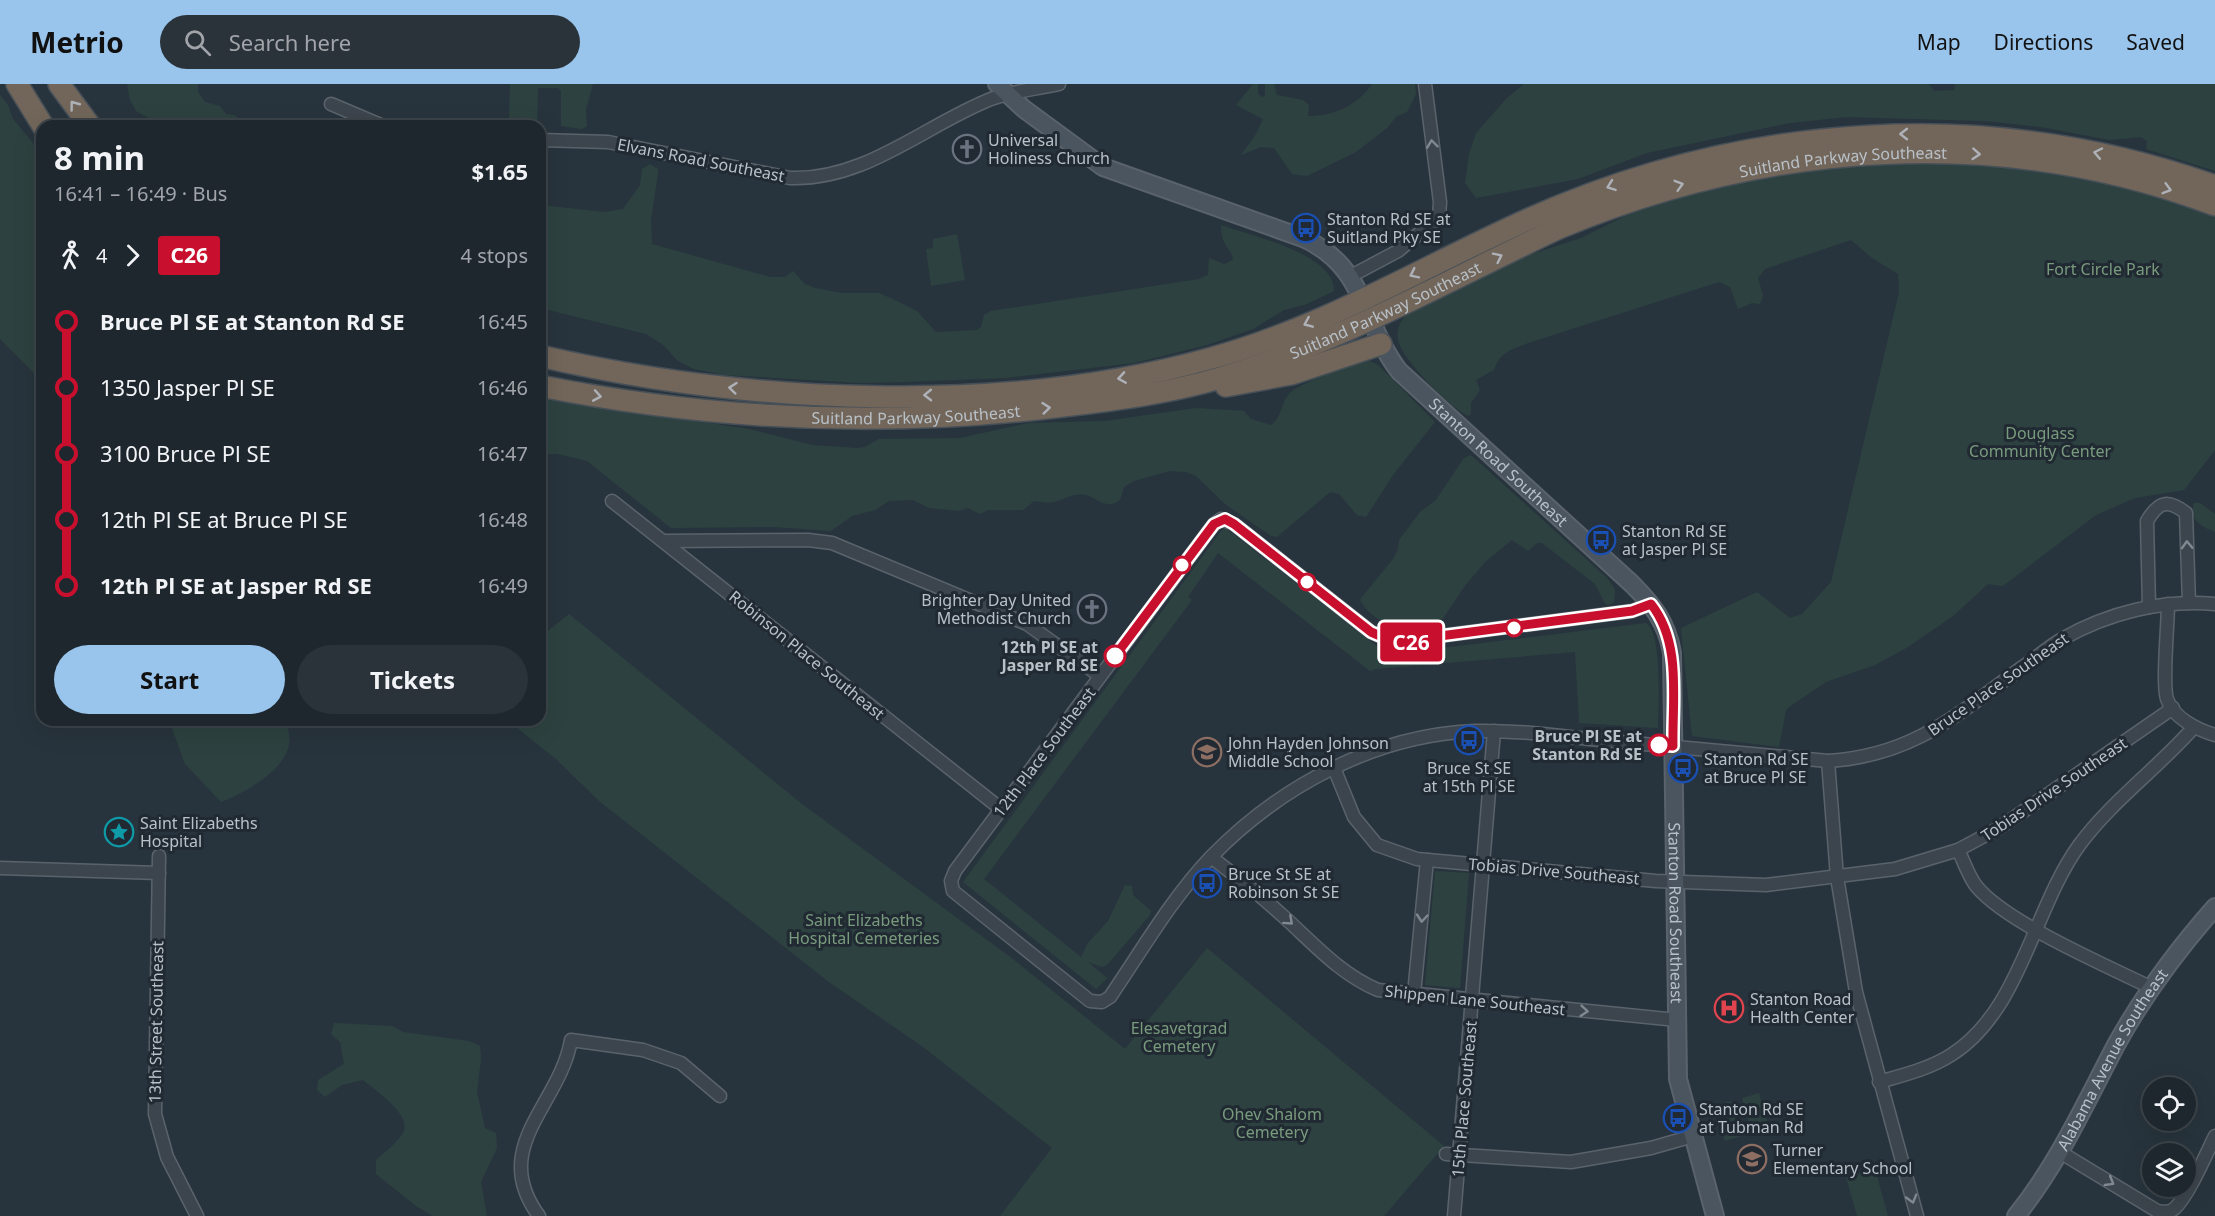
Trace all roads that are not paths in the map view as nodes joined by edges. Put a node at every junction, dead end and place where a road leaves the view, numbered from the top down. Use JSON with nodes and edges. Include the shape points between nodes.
{"nodes":[{"id":1,"x":17,"y":84,"type":"edge"},
{"id":2,"x":59,"y":84,"type":"edge"},
{"id":3,"x":1059,"y":84,"type":"edge"},
{"id":4,"x":1425,"y":84,"type":"edge"},
{"id":5,"x":1002,"y":89,"type":"edge"},
{"id":6,"x":331,"y":104,"type":"dead end"},
{"id":7,"x":39,"y":120,"type":"edge"},
{"id":8,"x":86,"y":120,"type":"edge"},
{"id":9,"x":368,"y":120,"type":"edge"},
{"id":10,"x":546,"y":140,"type":"edge"},
{"id":11,"x":2215,"y":186,"type":"edge"},
{"id":12,"x":2215,"y":205,"type":"edge"},
{"id":13,"x":1351,"y":276,"type":"junction"},
{"id":14,"x":1366,"y":309,"type":"junction"},
{"id":15,"x":1381,"y":344,"type":"junction"},
{"id":16,"x":546,"y":357,"type":"edge"},
{"id":17,"x":546,"y":387,"type":"edge"},
{"id":18,"x":1154,"y":393,"type":"junction"},
{"id":19,"x":612,"y":501,"type":"dead end"},
{"id":20,"x":664,"y":541,"type":"junction"},
{"id":21,"x":2189,"y":603,"type":"junction"},
{"id":22,"x":1651,"y":604,"type":"junction"},
{"id":23,"x":2168,"y":604,"type":"junction"},
{"id":24,"x":2215,"y":604,"type":"edge"},
{"id":25,"x":2149,"y":607,"type":"junction"},
{"id":26,"x":1100,"y":676,"type":"junction"},
{"id":27,"x":2173,"y":708,"type":"junction"},
{"id":28,"x":2194,"y":727,"type":"junction"},
{"id":29,"x":1494,"y":731,"type":"junction"},
{"id":30,"x":2215,"y":735,"type":"edge"},
{"id":31,"x":1673,"y":746,"type":"junction"},
{"id":32,"x":1828,"y":761,"type":"junction"},
{"id":33,"x":1334,"y":768,"type":"junction"},
{"id":34,"x":1001,"y":809,"type":"junction"},
{"id":35,"x":1958,"y":850,"type":"junction"},
{"id":36,"x":159,"y":856,"type":"dead end"},
{"id":37,"x":1211,"y":857,"type":"junction"},
{"id":38,"x":1427,"y":860,"type":"junction"},
{"id":39,"x":1485,"y":863,"type":"junction"},
{"id":40,"x":0,"y":868,"type":"edge"},
{"id":41,"x":159,"y":873,"type":"junction"},
{"id":42,"x":1837,"y":878,"type":"junction"},
{"id":43,"x":1675,"y":882,"type":"junction"},
{"id":44,"x":2215,"y":907,"type":"edge"},
{"id":45,"x":2035,"y":928,"type":"junction"},
{"id":46,"x":2152,"y":988,"type":"junction"},
{"id":47,"x":1414,"y":994,"type":"junction"},
{"id":48,"x":1473,"y":1001,"type":"junction"},
{"id":49,"x":1099,"y":1002,"type":"joint"},
{"id":50,"x":1677,"y":1020,"type":"junction"},
{"id":51,"x":1879,"y":1082,"type":"junction"},
{"id":52,"x":720,"y":1096,"type":"dead end"},
{"id":53,"x":1692,"y":1136,"type":"junction"},
{"id":54,"x":2215,"y":1136,"type":"edge"},
{"id":55,"x":2060,"y":1152,"type":"junction"},
{"id":56,"x":1446,"y":1154,"type":"dead end"},
{"id":57,"x":1460,"y":1155,"type":"junction"},
{"id":58,"x":196,"y":1216,"type":"edge"},
{"id":59,"x":539,"y":1216,"type":"edge"},
{"id":60,"x":1454,"y":1216,"type":"edge"},
{"id":61,"x":1715,"y":1216,"type":"edge"},
{"id":62,"x":1917,"y":1216,"type":"edge"},
{"id":63,"x":2016,"y":1216,"type":"edge"}],
"edges":[{"from":1,"to":7,"type":"highway"},
{"from":8,"to":2,"type":"highway","one_way":true},
{"from":3,"to":5,"type":"street","name":"Elvans Road Southeast"},
{"from":13,"to":4,"type":"street","one_way":true,"via":[[1398,251],[1435,223],[1440,214]]},
{"from":5,"to":10,"type":"street","name":"Elvans Road Southeast","via":[[992,99],[874,158],[818,177],[790,178],[608,142]]},
{"from":5,"to":13,"type":"street","name":"Stanton Road Southeast","via":[[1103,167],[1303,238],[1331,254]]},
{"from":6,"to":9,"type":"street"},
{"from":11,"to":14,"type":"highway","name":"Suitland Parkway Southeast","one_way":true,"via":[[2122,159],[2006,138],[1890,134],[1786,143],[1674,166],[1593,193],[1527,220]]},
{"from":14,"to":12,"type":"highway","name":"Suitland Parkway Southeast","one_way":true,"via":[[1600,211],[1711,176],[1798,160],[1912,152],[2010,157],[2105,173]]},
{"from":13,"to":14,"type":"street","name":"Stanton Road Southeast"},
{"from":14,"to":15,"type":"street","name":"Stanton Road Southeast"},
{"from":14,"to":16,"type":"highway","name":"Suitland Parkway Southeast","one_way":true,"via":[[1214,358],[1124,377],[1003,392],[882,396],[756,391],[632,375]]},
{"from":14,"to":18,"type":"highway","name":"Suitland Parkway Southeast","via":[[1266,362],[1220,378]]},
{"from":15,"to":18,"type":"highway","via":[[1259,381]]},
{"from":15,"to":22,"type":"street","name":"Stanton Road Southeast","via":[[1408,380]]},
{"from":17,"to":18,"type":"highway","name":"Suitland Parkway Southeast","one_way":true,"via":[[689,409],[840,419],[996,414]]},
{"from":19,"to":20,"type":"street","name":"Robinson Place Southeast"},
{"from":20,"to":26,"type":"street","via":[[832,543],[1027,624]]},
{"from":20,"to":34,"type":"street","name":"Robinson Place Southeast"},
{"from":21,"to":23,"type":"street","name":"Bruce Place Southeast"},
{"from":21,"to":24,"type":"street","name":"Bruce Place Southeast"},
{"from":21,"to":25,"type":"street","one_way":true,"via":[[2186,513],[2175,504],[2166,503],[2154,510],[2147,521]]},
{"from":22,"to":26,"type":"street","name":"12th Place Southeast","via":[[1632,611],[1405,642],[1383,639],[1225,519],[1214,524]]},
{"from":22,"to":31,"type":"street","name":"Stanton Road Southeast","via":[[1670,642]]},
{"from":23,"to":25,"type":"street","name":"Bruce Place Southeast"},
{"from":23,"to":27,"type":"street","via":[[2167,699]]},
{"from":25,"to":32,"type":"street","name":"Bruce Place Southeast","via":[[2112,616],[2059,641],[1944,724],[1907,745]]},
{"from":26,"to":34,"type":"street","name":"12th Place Southeast"},
{"from":27,"to":28,"type":"street"},
{"from":27,"to":35,"type":"street","name":"Tobias Drive Southeast","via":[[1999,828]]},
{"from":28,"to":30,"type":"street"},
{"from":28,"to":45,"type":"street","via":[[2080,843],[2053,887]]},
{"from":29,"to":31,"type":"street","name":"Bruce Place Southeast"},
{"from":29,"to":33,"type":"street","name":"Bruce Place Southeast","via":[[1425,737],[1386,747]]},
{"from":29,"to":39,"type":"street","name":"15th Place Southeast"},
{"from":31,"to":32,"type":"street","name":"Bruce Place Southeast"},
{"from":31,"to":43,"type":"street","name":"Stanton Road Southeast"},
{"from":32,"to":42,"type":"street"},
{"from":33,"to":37,"type":"street","name":"Bruce Place Southeast","via":[[1270,805]]},
{"from":33,"to":38,"type":"street","name":"Tobias Drive Southeast","via":[[1354,817],[1377,845]]},
{"from":34,"to":49,"type":"street","name":"12th Place Southeast","via":[[955,871],[951,884],[957,895],[1090,1001]]},
{"from":35,"to":42,"type":"street","name":"Tobias Drive Southeast","via":[[1915,865]]},
{"from":35,"to":45,"type":"street","via":[[1976,887]]},
{"from":36,"to":41,"type":"street","name":"13th Street Southeast"},
{"from":37,"to":47,"type":"street","name":"Shippen Lane Southeast","one_way":true,"via":[[1362,983],[1378,990]]},
{"from":37,"to":49,"type":"street","name":"Bruce Place Southeast","via":[[1110,997]]},
{"from":38,"to":39,"type":"street","name":"Tobias Drive Southeast"},
{"from":38,"to":47,"type":"street","one_way":true},
{"from":39,"to":43,"type":"street","name":"Tobias Drive Southeast"},
{"from":39,"to":48,"type":"street","name":"15th Place Southeast"},
{"from":40,"to":41,"type":"street"},
{"from":41,"to":58,"type":"street","name":"13th Street Southeast","via":[[155,1114],[167,1158]]},
{"from":42,"to":43,"type":"street","name":"Tobias Drive Southeast","via":[[1766,885]]},
{"from":42,"to":51,"type":"street","via":[[1856,992]]},
{"from":43,"to":50,"type":"street","name":"Stanton Road Southeast"},
{"from":44,"to":46,"type":"street","name":"Alabama Avenue Southeast"},
{"from":45,"to":46,"type":"street"},
{"from":45,"to":51,"type":"street","via":[[1995,1013],[1977,1034],[1952,1055]]},
{"from":46,"to":55,"type":"street","name":"Alabama Avenue Southeast","via":[[2117,1044]]},
{"from":47,"to":48,"type":"street","name":"Shippen Lane Southeast"},
{"from":48,"to":50,"type":"street","name":"Shippen Lane Southeast","one_way":true},
{"from":48,"to":57,"type":"street","name":"15th Place Southeast"},
{"from":50,"to":53,"type":"street","name":"Stanton Road Southeast","via":[[1679,1084]]},
{"from":51,"to":62,"type":"street","one_way":true},
{"from":52,"to":59,"type":"street","via":[[681,1064],[643,1050],[571,1040],[559,1080],[532,1122],[523,1146],[521,1175],[527,1199]]},
{"from":53,"to":57,"type":"street","via":[[1651,1148],[1571,1162]]},
{"from":53,"to":61,"type":"street","name":"Stanton Road Southeast"},
{"from":55,"to":54,"type":"street","one_way":true,"via":[[2157,1211],[2168,1212],[2176,1207]]},
{"from":55,"to":63,"type":"street","name":"Alabama Avenue Southeast"},
{"from":56,"to":57,"type":"street"},
{"from":57,"to":60,"type":"street","name":"15th Place Southeast"}]}
